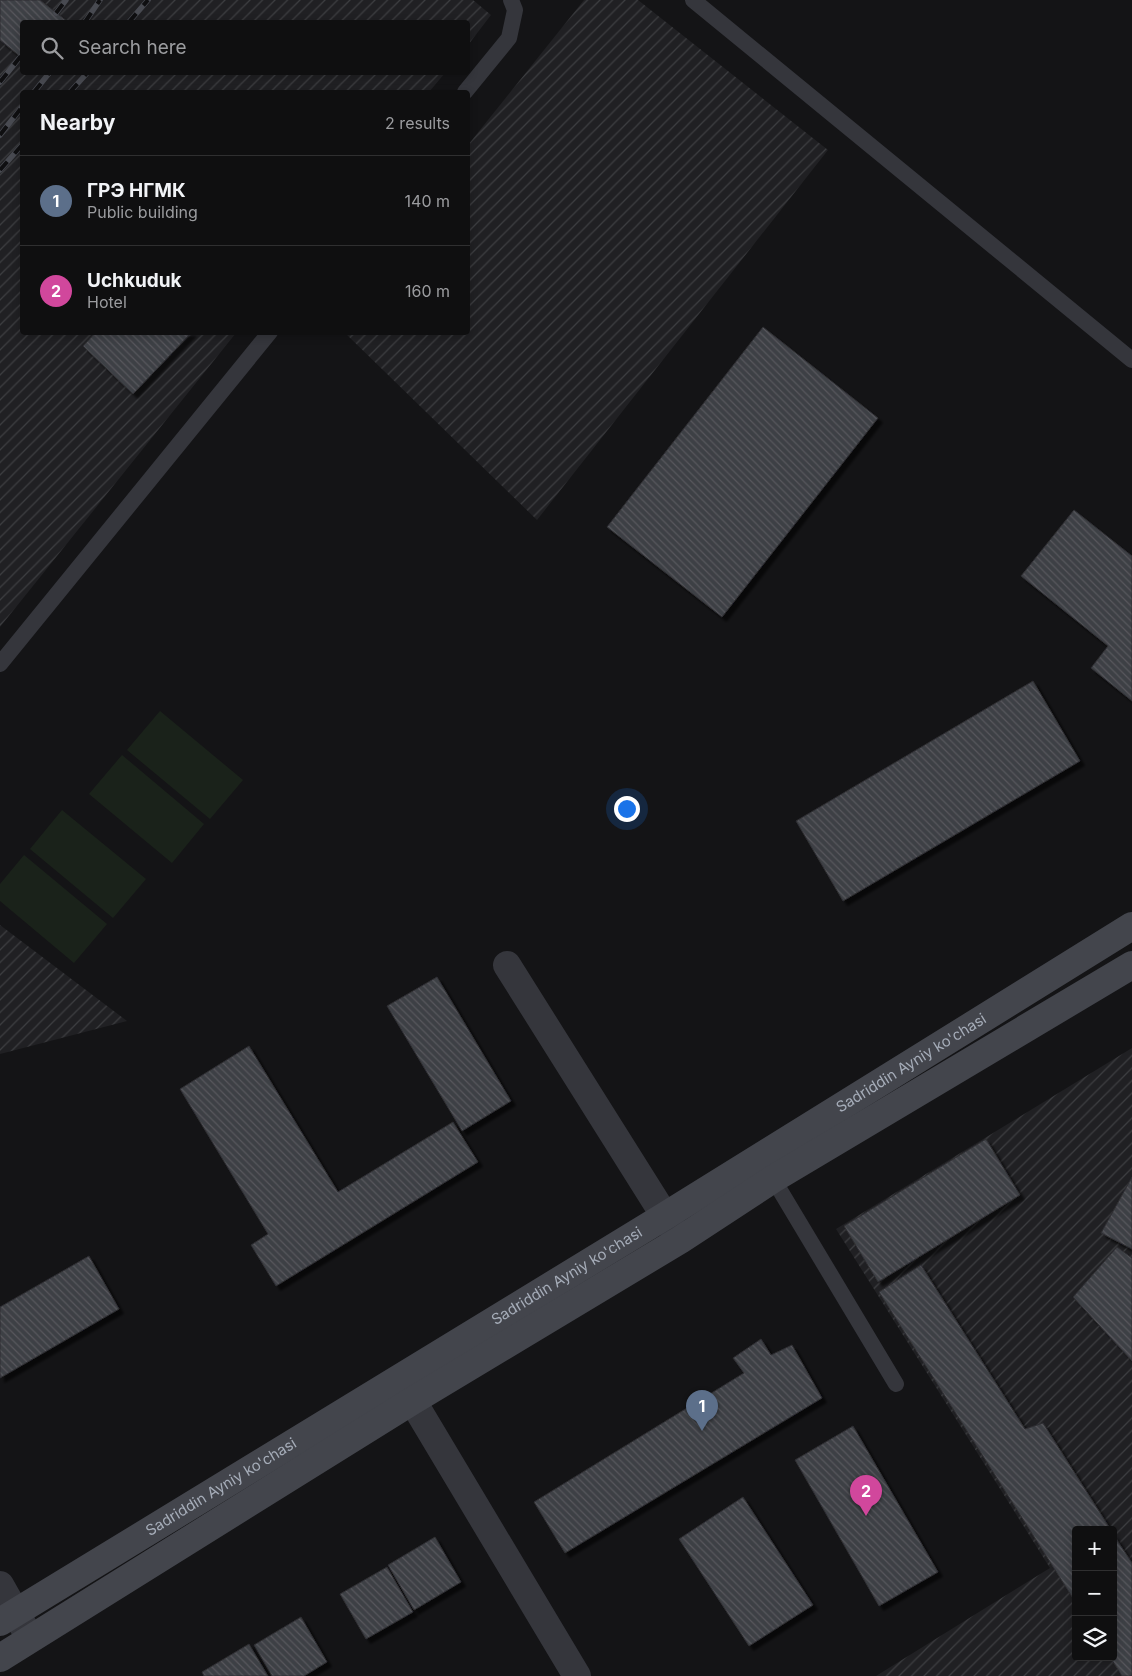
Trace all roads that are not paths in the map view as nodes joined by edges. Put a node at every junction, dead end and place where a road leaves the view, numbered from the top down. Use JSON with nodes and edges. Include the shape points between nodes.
{"nodes":[{"id":1,"x":511,"y":0,"type":"edge"},
{"id":2,"x":693,"y":0,"type":"edge"},
{"id":3,"x":466,"y":90,"type":"edge"},
{"id":4,"x":268,"y":335,"type":"edge"},
{"id":5,"x":1132,"y":360,"type":"edge"},
{"id":6,"x":0,"y":664,"type":"edge"},
{"id":7,"x":1132,"y":926,"type":"edge"},
{"id":8,"x":507,"y":965,"type":"dead end"},
{"id":9,"x":1132,"y":965,"type":"edge"},
{"id":10,"x":767,"y":1168,"type":"junction"},
{"id":11,"x":665,"y":1216,"type":"junction"},
{"id":12,"x":680,"y":1240,"type":"junction"},
{"id":13,"x":896,"y":1384,"type":"dead end"},
{"id":14,"x":405,"y":1390,"type":"junction"},
{"id":15,"x":0,"y":1585,"type":"edge"},
{"id":16,"x":8,"y":1618,"type":"edge"},
{"id":17,"x":30,"y":1638,"type":"junction"},
{"id":18,"x":0,"y":1658,"type":"edge"},
{"id":19,"x":577,"y":1676,"type":"edge"}],
"edges":[{"from":1,"to":3,"type":"lane","via":[[515,10],[509,38]]},
{"from":2,"to":5,"type":"lane"},
{"from":4,"to":6,"type":"lane"},
{"from":7,"to":10,"type":"main road","name":"Sadriddin Ayniy ko'chasi"},
{"from":8,"to":11,"type":"street"},
{"from":9,"to":10,"type":"main road","name":"Sadriddin Ayniy ko'chasi"},
{"from":10,"to":11,"type":"main road","name":"Sadriddin Ayniy ko'chasi"},
{"from":10,"to":12,"type":"main road","name":"Sadriddin Ayniy ko'chasi"},
{"from":10,"to":13,"type":"lane"},
{"from":11,"to":12,"type":"street"},
{"from":11,"to":14,"type":"main road","name":"Sadriddin Ayniy ko'chasi"},
{"from":12,"to":14,"type":"main road","name":"Sadriddin Ayniy ko'chasi"},
{"from":14,"to":16,"type":"main road","name":"Sadriddin Ayniy ko'chasi"},
{"from":14,"to":17,"type":"main road","name":"Sadriddin Ayniy ko'chasi"},
{"from":14,"to":19,"type":"street"},
{"from":15,"to":16,"type":"street"},
{"from":16,"to":17,"type":"street"},
{"from":17,"to":18,"type":"main road","name":"Sadriddin Ayniy ko'chasi"}]}
